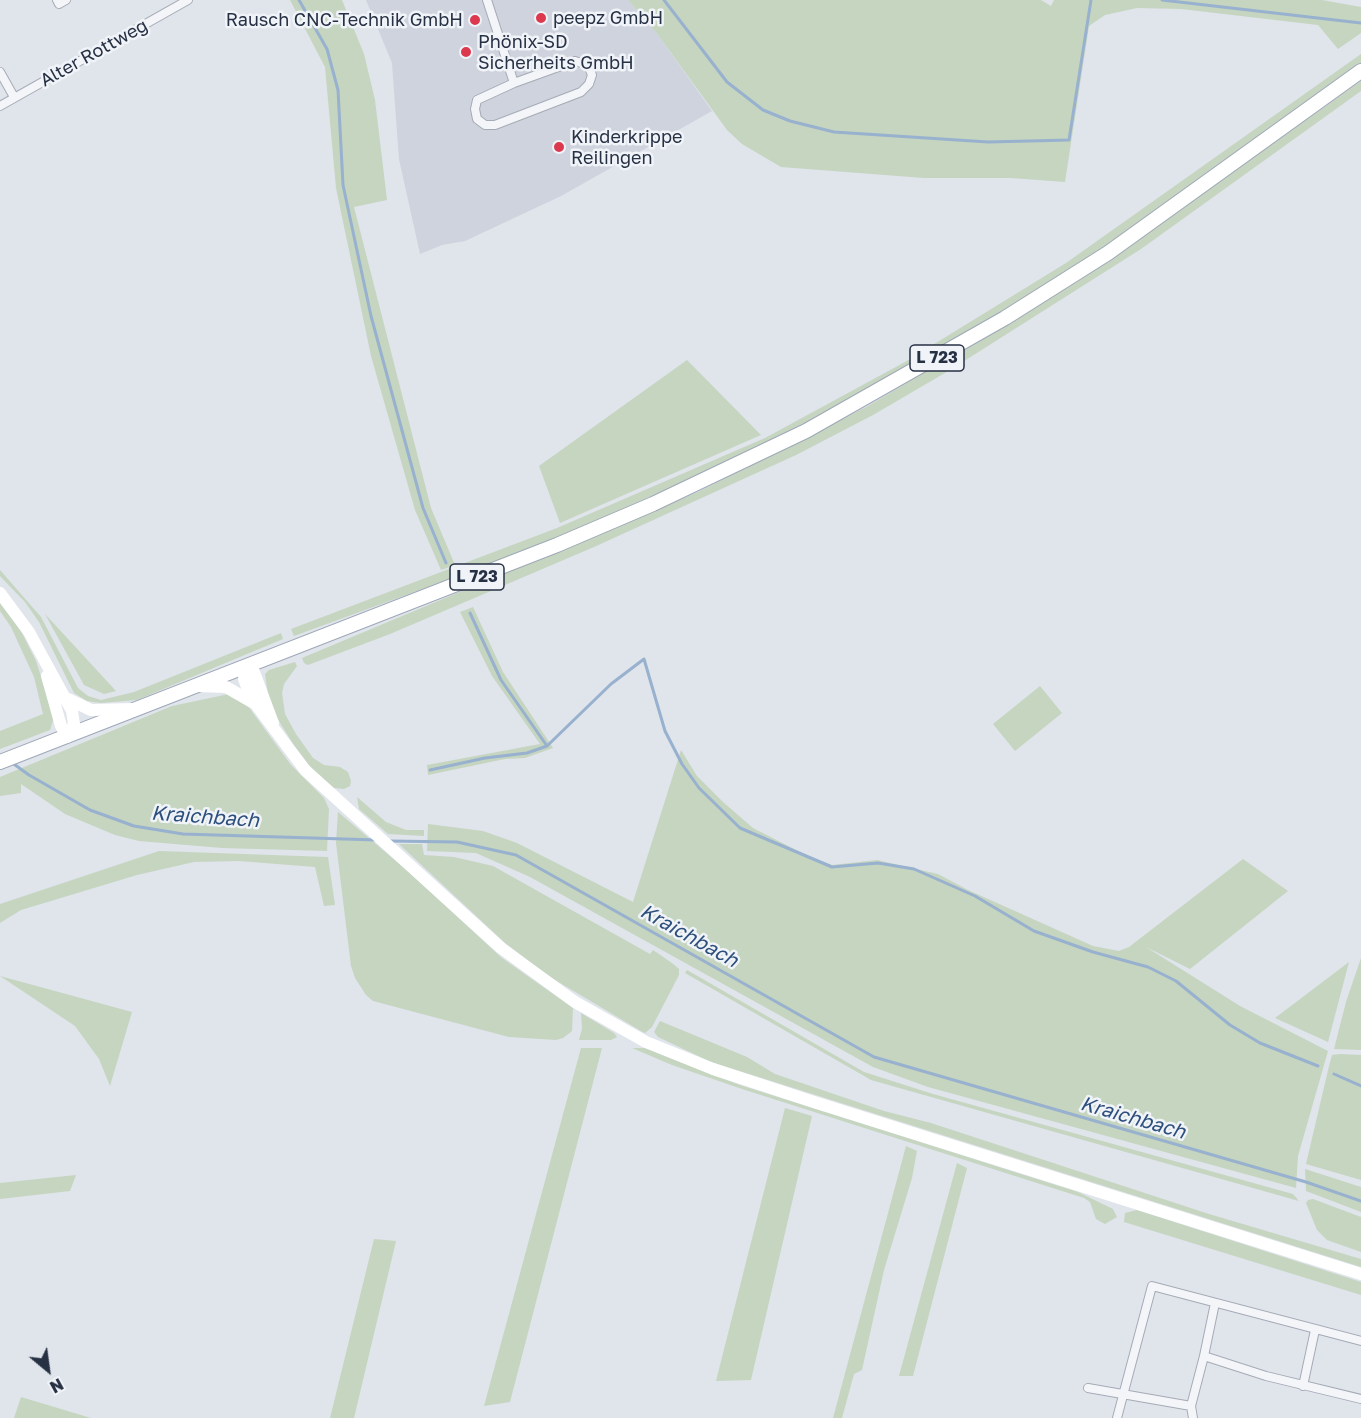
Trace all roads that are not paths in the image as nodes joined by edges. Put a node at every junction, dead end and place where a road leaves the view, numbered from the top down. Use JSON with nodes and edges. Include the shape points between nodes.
{"nodes":[{"id":1,"x":57,"y":0,"type":"edge"},
{"id":2,"x":66,"y":0,"type":"edge"},
{"id":3,"x":188,"y":0,"type":"edge"},
{"id":4,"x":487,"y":0,"type":"edge"},
{"id":5,"x":1361,"y":71,"type":"edge"},
{"id":6,"x":0,"y":72,"type":"edge"},
{"id":7,"x":514,"y":83,"type":"junction"},
{"id":8,"x":15,"y":98,"type":"junction"},
{"id":9,"x":0,"y":106,"type":"edge"},
{"id":10,"x":0,"y":593,"type":"edge"},
{"id":11,"x":44,"y":663,"type":"junction"},
{"id":12,"x":249,"y":665,"type":"junction"},
{"id":13,"x":197,"y":686,"type":"junction"},
{"id":14,"x":66,"y":698,"type":"junction"},
{"id":15,"x":255,"y":705,"type":"junction"},
{"id":16,"x":136,"y":709,"type":"junction"},
{"id":17,"x":67,"y":737,"type":"junction"},
{"id":18,"x":279,"y":738,"type":"junction"},
{"id":19,"x":0,"y":762,"type":"edge"},
{"id":20,"x":1361,"y":1274,"type":"edge"},
{"id":21,"x":1215,"y":1303,"type":"junction"},
{"id":22,"x":1315,"y":1330,"type":"junction"},
{"id":23,"x":1361,"y":1341,"type":"edge"},
{"id":24,"x":1204,"y":1356,"type":"junction"},
{"id":25,"x":1303,"y":1386,"type":"junction"},
{"id":26,"x":1088,"y":1388,"type":"dead end"},
{"id":27,"x":1123,"y":1394,"type":"junction"},
{"id":28,"x":1361,"y":1400,"type":"edge"},
{"id":29,"x":1191,"y":1406,"type":"junction"},
{"id":30,"x":1117,"y":1418,"type":"edge"},
{"id":31,"x":1193,"y":1418,"type":"edge"}],
"edges":[{"from":1,"to":2,"type":"street","via":[[59,4]]},
{"from":3,"to":8,"type":"street","name":"Alter Rottweg"},
{"from":4,"to":7,"type":"street"},
{"from":5,"to":12,"type":"main road","number":"L 723","via":[[1108,253],[976,335],[806,430],[653,504]]},
{"from":6,"to":8,"type":"street"},
{"from":7,"to":7,"type":"street","via":[[477,100],[477,119],[485,125],[495,125],[528,113],[581,92],[592,75],[588,65],[575,61]]},
{"from":8,"to":9,"type":"street","name":"Alter Rottweg"},
{"from":10,"to":11,"type":"main road","via":[[29,632]]},
{"from":11,"to":14,"type":"main road"},
{"from":11,"to":17,"type":"main road"},
{"from":12,"to":13,"type":"main road","number":"L 723"},
{"from":12,"to":15,"type":"main road","via":[[245,683]]},
{"from":12,"to":18,"type":"main road"},
{"from":13,"to":15,"type":"main road","via":[[226,687]]},
{"from":13,"to":16,"type":"main road","number":"L 723"},
{"from":14,"to":16,"type":"main road","via":[[91,710]]},
{"from":14,"to":17,"type":"main road","via":[[74,718]]},
{"from":15,"to":18,"type":"main road"},
{"from":16,"to":17,"type":"main road","number":"L 723"},
{"from":17,"to":19,"type":"main road","number":"L 723"},
{"from":18,"to":20,"type":"main road","via":[[305,770],[501,948],[537,976],[646,1042],[780,1091]]},
{"from":21,"to":22,"type":"street"},
{"from":21,"to":24,"type":"street"},
{"from":21,"to":27,"type":"street","via":[[1152,1286]]},
{"from":22,"to":23,"type":"street"},
{"from":22,"to":25,"type":"street"},
{"from":24,"to":25,"type":"street"},
{"from":24,"to":29,"type":"street"},
{"from":25,"to":28,"type":"street"},
{"from":26,"to":27,"type":"street"},
{"from":27,"to":29,"type":"street"},
{"from":27,"to":30,"type":"street"},
{"from":29,"to":31,"type":"street"}]}
